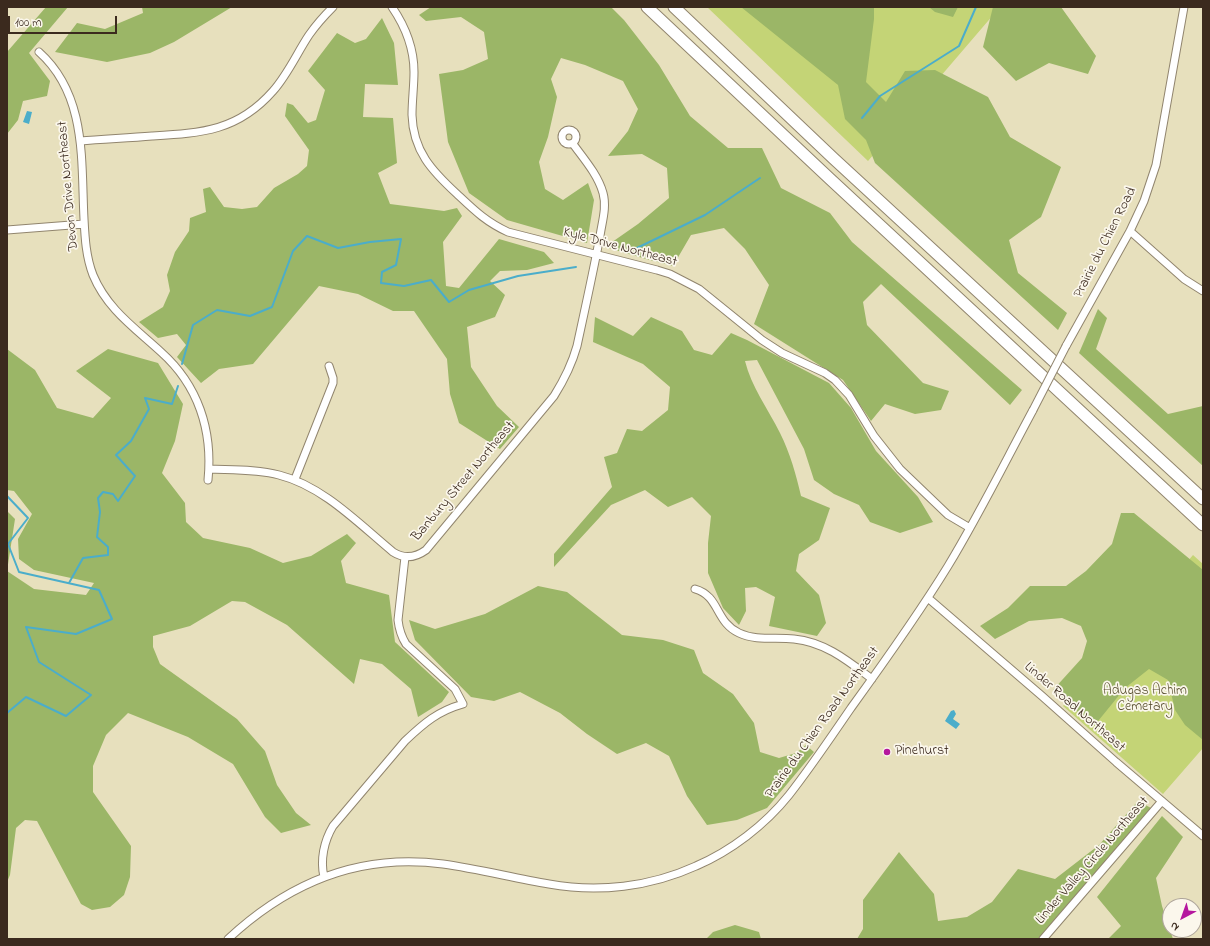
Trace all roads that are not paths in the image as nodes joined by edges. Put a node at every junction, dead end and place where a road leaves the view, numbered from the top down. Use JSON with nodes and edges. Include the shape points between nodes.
{"nodes":[{"id":1,"x":332,"y":7,"type":"edge"},
{"id":2,"x":392,"y":7,"type":"edge"},
{"id":3,"x":647,"y":7,"type":"edge"},
{"id":4,"x":674,"y":7,"type":"edge"},
{"id":5,"x":1184,"y":7,"type":"edge"},
{"id":6,"x":39,"y":52,"type":"dead end"},
{"id":7,"x":80,"y":141,"type":"junction"},
{"id":8,"x":573,"y":144,"type":"dead end"},
{"id":9,"x":84,"y":224,"type":"junction"},
{"id":10,"x":7,"y":230,"type":"edge"},
{"id":11,"x":1130,"y":231,"type":"junction"},
{"id":12,"x":597,"y":254,"type":"junction"},
{"id":13,"x":1203,"y":291,"type":"edge"},
{"id":14,"x":329,"y":366,"type":"dead end"},
{"id":15,"x":1033,"y":410,"type":"joint"},
{"id":16,"x":209,"y":469,"type":"junction"},
{"id":17,"x":294,"y":479,"type":"junction"},
{"id":18,"x":208,"y":480,"type":"dead end"},
{"id":19,"x":1203,"y":499,"type":"edge"},
{"id":20,"x":1203,"y":525,"type":"edge"},
{"id":21,"x":970,"y":528,"type":"junction"},
{"id":22,"x":405,"y":557,"type":"junction"},
{"id":23,"x":695,"y":589,"type":"dead end"},
{"id":24,"x":928,"y":598,"type":"junction"},
{"id":25,"x":872,"y":679,"type":"junction"},
{"id":26,"x":1162,"y":801,"type":"junction"},
{"id":27,"x":1203,"y":836,"type":"edge"},
{"id":28,"x":324,"y":877,"type":"junction"},
{"id":29,"x":228,"y":939,"type":"edge"},
{"id":30,"x":1042,"y":939,"type":"edge"}],
"edges":[{"from":1,"to":7,"type":"street","via":[[309,35],[274,90],[238,119],[194,134]]},
{"from":2,"to":12,"type":"street","name":"Kyle Drive Northeast","via":[[407,33],[413,58],[412,115],[416,141],[436,174],[486,221],[508,232]]},
{"from":3,"to":20,"type":"highway"},
{"from":4,"to":19,"type":"highway","via":[[833,158]]},
{"from":5,"to":11,"type":"street","name":"Prairie du Chien Road","via":[[1156,165],[1144,201]]},
{"from":6,"to":7,"type":"street","name":"Devon Drive Northeast","via":[[57,71],[65,85],[75,110]]},
{"from":7,"to":9,"type":"street","name":"Devon Drive Northeast"},
{"from":8,"to":12,"type":"street","name":"Banbury Street Northeast","via":[[596,176],[603,192],[604,210]]},
{"from":9,"to":10,"type":"street"},
{"from":9,"to":16,"type":"street","name":"Devon Drive Northeast","via":[[89,263],[104,296],[123,318],[172,362],[196,398],[206,425]]},
{"from":11,"to":13,"type":"street","via":[[1184,278]]},
{"from":11,"to":15,"type":"street","name":"Prairie du Chien Road","bridge":true},
{"from":12,"to":21,"type":"street","name":"Kyle Drive Northeast","via":[[664,272],[687,282],[711,297],[762,340],[835,380],[849,395],[874,436],[900,469],[948,515]]},
{"from":12,"to":22,"type":"street","name":"Banbury Street Northeast","via":[[577,346],[562,384],[426,550],[415,556]]},
{"from":14,"to":17,"type":"street","via":[[333,383]]},
{"from":15,"to":21,"type":"street","name":"Prairie du Chien Road Northeast"},
{"from":16,"to":17,"type":"street","name":"Banbury Street Northeast","via":[[262,472]]},
{"from":16,"to":18,"type":"street","name":"Devon Drive Northeast"},
{"from":17,"to":22,"type":"street","name":"Banbury Street Northeast","via":[[325,496],[393,552]]},
{"from":21,"to":24,"type":"street","name":"Prairie du Chien Road Northeast"},
{"from":22,"to":28,"type":"street","via":[[398,620],[402,637],[406,644],[455,689],[463,704],[435,715],[414,732],[333,826],[326,839],[323,854]]},
{"from":23,"to":25,"type":"street","via":[[712,598],[724,621],[738,632],[753,637],[792,638],[816,643],[839,654]]},
{"from":24,"to":25,"type":"street","name":"Prairie du Chien Road Northeast"},
{"from":24,"to":26,"type":"street","name":"Linder Road Northeast"},
{"from":25,"to":28,"type":"street","name":"Prairie du Chien Road Northeast","via":[[780,805],[728,849],[682,872],[638,884],[599,888],[551,885],[443,864],[418,862],[378,864]]},
{"from":26,"to":27,"type":"street","name":"Linder Road Northeast"},
{"from":26,"to":30,"type":"street","name":"Linder Valley Circle Northeast"},
{"from":28,"to":29,"type":"street","name":"Prairie du Chien Road Northeast","via":[[273,902]]}]}
